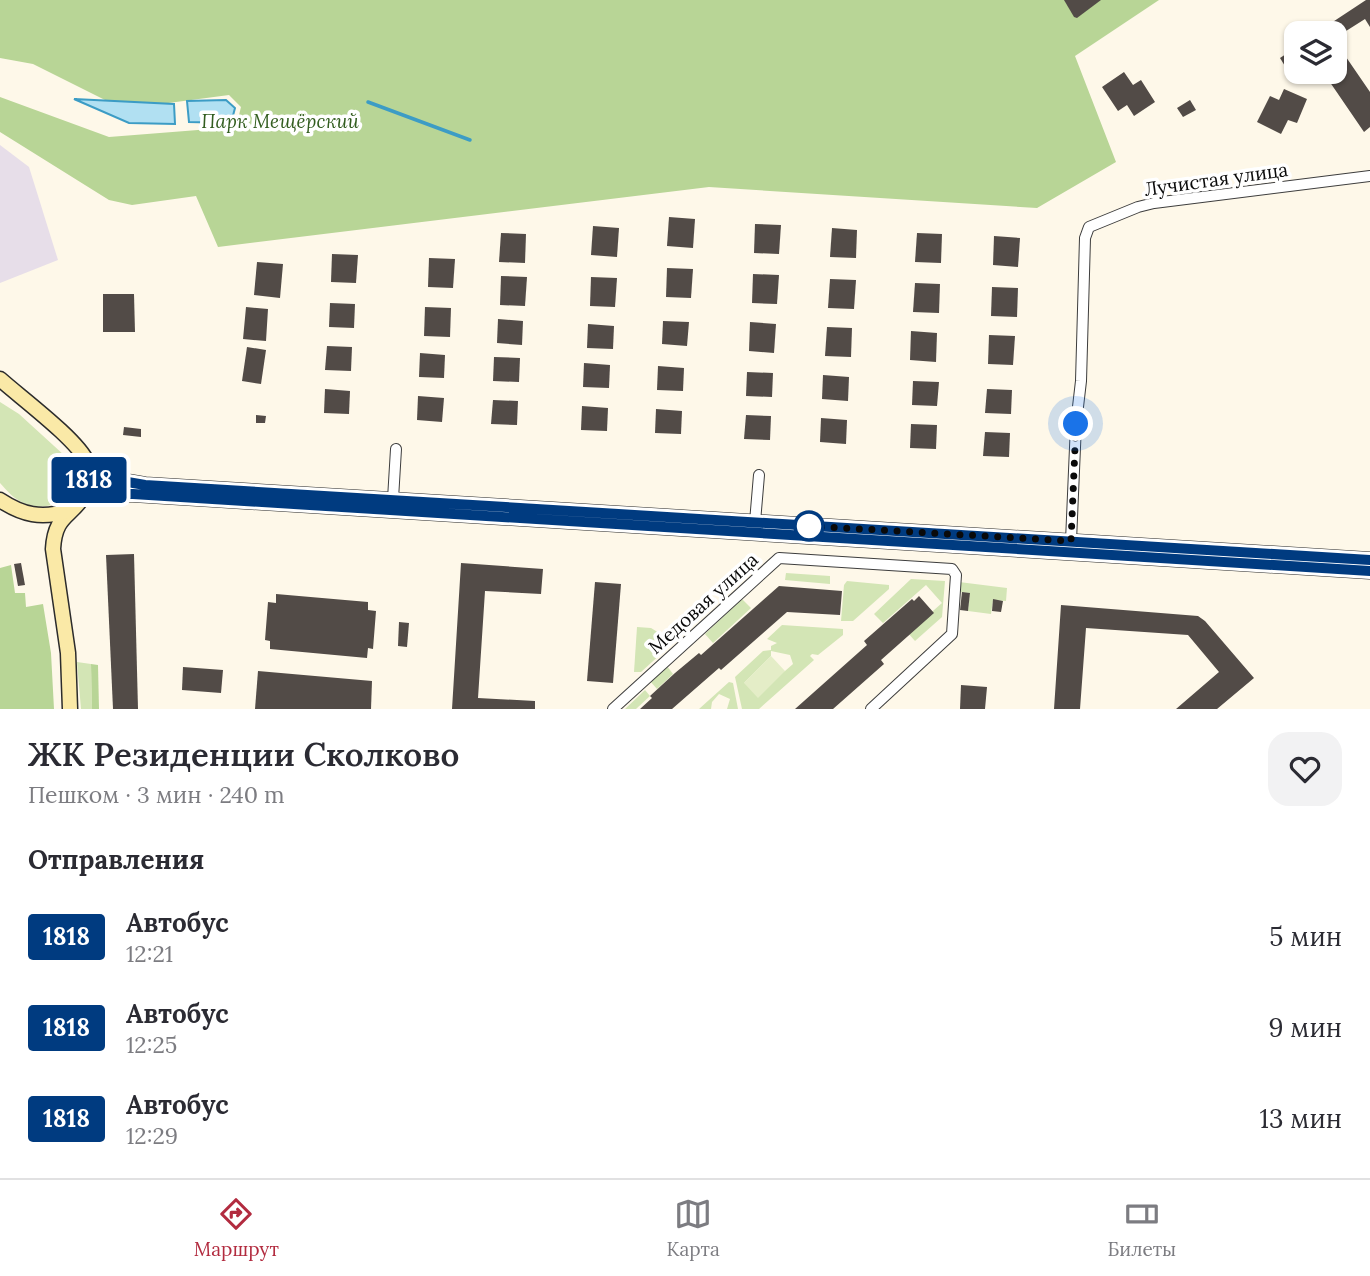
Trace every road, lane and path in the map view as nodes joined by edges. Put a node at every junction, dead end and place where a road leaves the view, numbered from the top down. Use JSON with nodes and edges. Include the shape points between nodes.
{"nodes":[{"id":1,"x":1370,"y":177,"type":"edge"},
{"id":2,"x":0,"y":379,"type":"edge"},
{"id":3,"x":0,"y":389,"type":"edge"},
{"id":4,"x":16,"y":393,"type":"junction"},
{"id":5,"x":397,"y":449,"type":"dead end"},
{"id":6,"x":87,"y":462,"type":"junction"},
{"id":7,"x":760,"y":475,"type":"dead end"},
{"id":8,"x":83,"y":497,"type":"junction"},
{"id":9,"x":0,"y":499,"type":"edge"},
{"id":10,"x":393,"y":499,"type":"junction"},
{"id":11,"x":68,"y":511,"type":"junction"},
{"id":12,"x":34,"y":517,"type":"junction"},
{"id":13,"x":755,"y":522,"type":"junction"},
{"id":14,"x":1071,"y":541,"type":"junction"},
{"id":15,"x":53,"y":549,"type":"junction"},
{"id":16,"x":1370,"y":560,"type":"edge"},
{"id":17,"x":1370,"y":571,"type":"edge"},
{"id":18,"x":70,"y":709,"type":"edge"},
{"id":19,"x":613,"y":709,"type":"edge"},
{"id":20,"x":871,"y":709,"type":"edge"}],
"edges":[{"from":1,"to":14,"type":"street","name":"Лучистая улица","via":[[1154,204],[1089,228]]},
{"from":2,"to":4,"type":"street"},
{"from":3,"to":4,"type":"street"},
{"from":4,"to":6,"type":"street"},
{"from":5,"to":10,"type":"street"},
{"from":6,"to":8,"type":"street","via":[[89,486]]},
{"from":6,"to":10,"type":"street","via":[[116,480],[145,485]]},
{"from":7,"to":13,"type":"street"},
{"from":8,"to":11,"type":"street"},
{"from":8,"to":17,"type":"street","via":[[133,494]]},
{"from":9,"to":12,"type":"street"},
{"from":10,"to":13,"type":"street"},
{"from":11,"to":12,"type":"street"},
{"from":11,"to":15,"type":"street","via":[[54,536]]},
{"from":12,"to":15,"type":"street"},
{"from":13,"to":14,"type":"street"},
{"from":14,"to":16,"type":"street"},
{"from":15,"to":18,"type":"street","via":[[68,653]]},
{"from":19,"to":20,"type":"street","name":"Медовая улица","via":[[779,558],[950,568],[955,571],[952,634]]}]}
